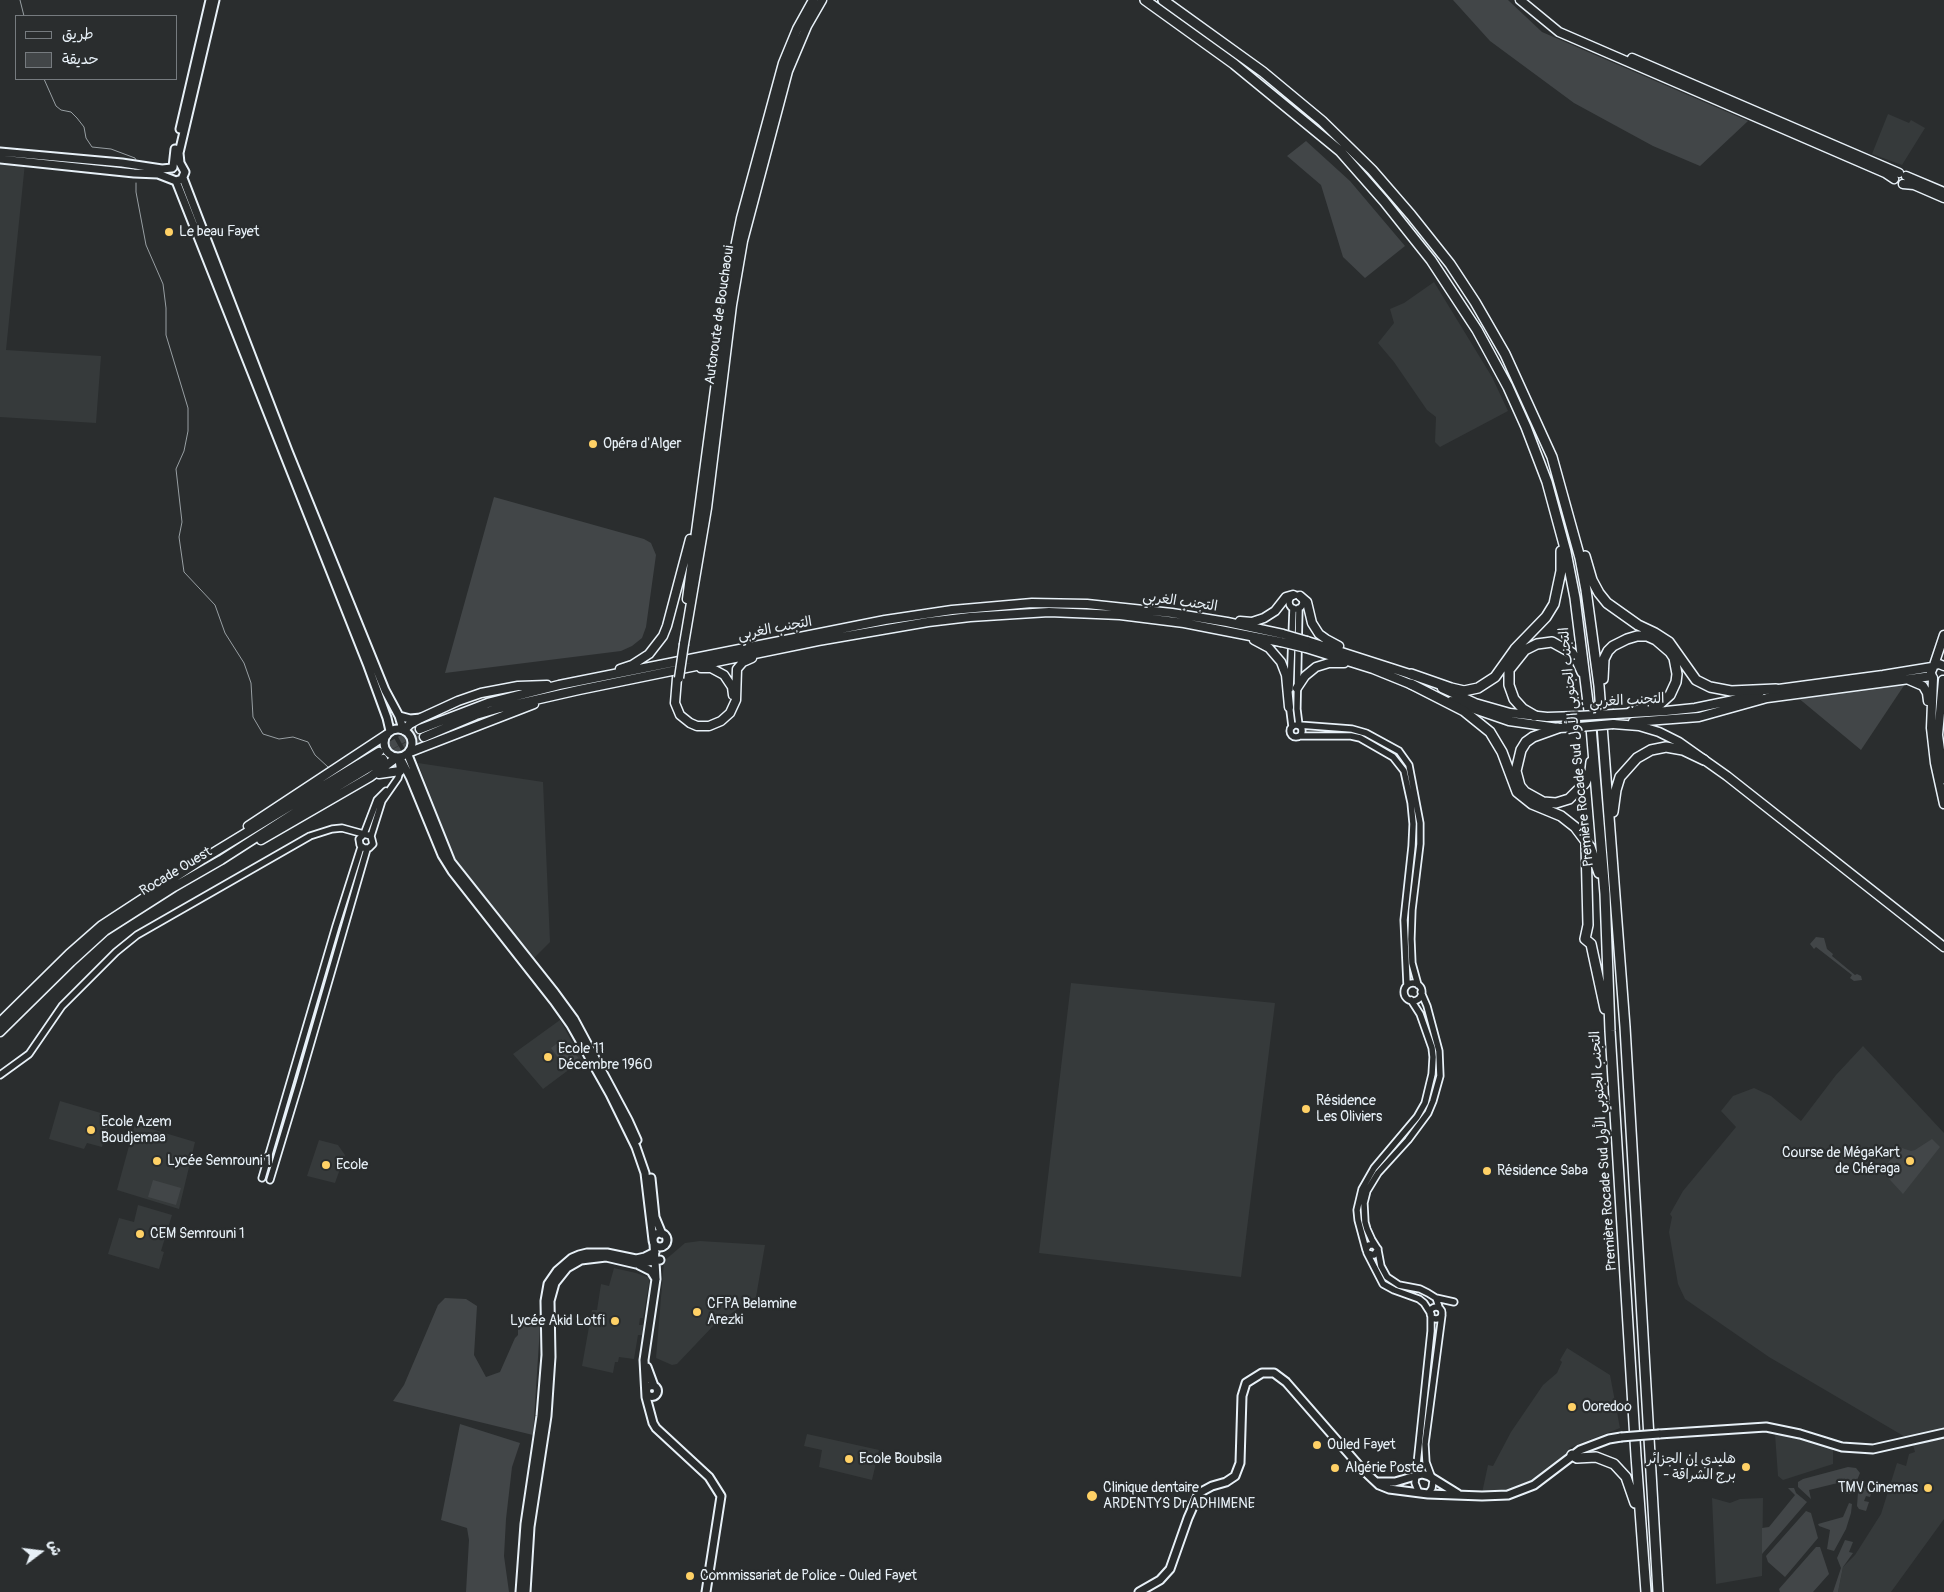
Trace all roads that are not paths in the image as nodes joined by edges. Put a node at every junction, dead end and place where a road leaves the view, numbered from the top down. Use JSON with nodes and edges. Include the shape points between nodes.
{"nodes":[{"id":1,"x":210,"y":0,"type":"edge"},
{"id":2,"x":215,"y":0,"type":"edge"},
{"id":3,"x":813,"y":0,"type":"edge"},
{"id":4,"x":822,"y":0,"type":"edge"},
{"id":5,"x":1138,"y":0,"type":"edge"},
{"id":6,"x":1145,"y":0,"type":"edge"},
{"id":7,"x":1163,"y":0,"type":"edge"},
{"id":8,"x":1520,"y":0,"type":"edge"},
{"id":9,"x":1528,"y":0,"type":"edge"},
{"id":10,"x":1156,"y":7,"type":"junction"},
{"id":11,"x":0,"y":152,"type":"edge"},
{"id":12,"x":0,"y":158,"type":"edge"},
{"id":13,"x":172,"y":167,"type":"junction"},
{"id":14,"x":181,"y":167,"type":"junction"},
{"id":15,"x":183,"y":178,"type":"junction"},
{"id":16,"x":1901,"y":178,"type":"junction"},
{"id":17,"x":174,"y":180,"type":"junction"},
{"id":18,"x":1944,"y":192,"type":"edge"},
{"id":19,"x":1944,"y":198,"type":"edge"},
{"id":20,"x":1552,"y":457,"type":"junction"},
{"id":21,"x":701,"y":486,"type":"junction"},
{"id":22,"x":1557,"y":521,"type":"junction"},
{"id":23,"x":1297,"y":596,"type":"junction"},
{"id":24,"x":1296,"y":608,"type":"junction"},
{"id":25,"x":1216,"y":620,"type":"junction"},
{"id":26,"x":1241,"y":634,"type":"junction"},
{"id":27,"x":1944,"y":635,"type":"edge"},
{"id":28,"x":1282,"y":638,"type":"junction"},
{"id":29,"x":682,"y":644,"type":"junction"},
{"id":30,"x":1306,"y":644,"type":"junction"},
{"id":31,"x":798,"y":645,"type":"junction"},
{"id":32,"x":1939,"y":648,"type":"junction"},
{"id":33,"x":1368,"y":659,"type":"junction"},
{"id":34,"x":1362,"y":666,"type":"junction"},
{"id":35,"x":1933,"y":666,"type":"junction"},
{"id":36,"x":1944,"y":666,"type":"edge"},
{"id":37,"x":1918,"y":670,"type":"junction"},
{"id":38,"x":1410,"y":674,"type":"junction"},
{"id":39,"x":676,"y":675,"type":"junction"},
{"id":40,"x":1932,"y":677,"type":"junction"},
{"id":41,"x":1907,"y":679,"type":"junction"},
{"id":42,"x":1943,"y":679,"type":"edge"},
{"id":43,"x":581,"y":680,"type":"junction"},
{"id":44,"x":1411,"y":684,"type":"junction"},
{"id":45,"x":559,"y":685,"type":"junction"},
{"id":46,"x":1297,"y":688,"type":"junction"},
{"id":47,"x":1587,"y":688,"type":"junction"},
{"id":48,"x":1776,"y":689,"type":"junction"},
{"id":49,"x":562,"y":694,"type":"junction"},
{"id":50,"x":1289,"y":707,"type":"junction"},
{"id":51,"x":1631,"y":712,"type":"junction"},
{"id":52,"x":399,"y":716,"type":"junction"},
{"id":53,"x":1535,"y":716,"type":"junction"},
{"id":54,"x":421,"y":718,"type":"junction"},
{"id":55,"x":1613,"y":724,"type":"junction"},
{"id":56,"x":1299,"y":725,"type":"junction"},
{"id":57,"x":1591,"y":726,"type":"junction"},
{"id":58,"x":1292,"y":727,"type":"junction"},
{"id":59,"x":1558,"y":728,"type":"junction"},
{"id":60,"x":403,"y":730,"type":"junction"},
{"id":61,"x":1603,"y":730,"type":"junction"},
{"id":62,"x":388,"y":733,"type":"junction"},
{"id":63,"x":1300,"y":736,"type":"junction"},
{"id":64,"x":409,"y":753,"type":"junction"},
{"id":65,"x":398,"y":758,"type":"junction"},
{"id":66,"x":1704,"y":760,"type":"junction"},
{"id":67,"x":400,"y":770,"type":"junction"},
{"id":68,"x":370,"y":777,"type":"junction"},
{"id":69,"x":1941,"y":780,"type":"edge"},
{"id":70,"x":391,"y":786,"type":"junction"},
{"id":71,"x":1944,"y":804,"type":"edge"},
{"id":72,"x":332,"y":829,"type":"junction"},
{"id":73,"x":364,"y":834,"type":"junction"},
{"id":74,"x":371,"y":836,"type":"junction"},
{"id":75,"x":1586,"y":840,"type":"junction"},
{"id":76,"x":362,"y":846,"type":"junction"},
{"id":77,"x":203,"y":859,"type":"junction"},
{"id":78,"x":221,"y":860,"type":"junction"},
{"id":79,"x":1605,"y":894,"type":"junction"},
{"id":80,"x":1616,"y":895,"type":"junction"},
{"id":81,"x":337,"y":921,"type":"junction"},
{"id":82,"x":345,"y":924,"type":"junction"},
{"id":83,"x":334,"y":931,"type":"junction"},
{"id":84,"x":343,"y":934,"type":"junction"},
{"id":85,"x":1944,"y":947,"type":"edge"},
{"id":86,"x":1407,"y":985,"type":"junction"},
{"id":87,"x":1418,"y":985,"type":"junction"},
{"id":88,"x":1422,"y":992,"type":"junction"},
{"id":89,"x":315,"y":996,"type":"junction"},
{"id":90,"x":324,"y":998,"type":"junction"},
{"id":91,"x":1411,"y":1000,"type":"junction"},
{"id":92,"x":312,"y":1006,"type":"junction"},
{"id":93,"x":321,"y":1009,"type":"junction"},
{"id":94,"x":0,"y":1022,"type":"edge"},
{"id":95,"x":1610,"y":1031,"type":"junction"},
{"id":96,"x":0,"y":1032,"type":"edge"},
{"id":97,"x":0,"y":1075,"type":"edge"},
{"id":98,"x":262,"y":1178,"type":"dead end"},
{"id":99,"x":270,"y":1180,"type":"dead end"},
{"id":100,"x":662,"y":1234,"type":"junction"},
{"id":101,"x":654,"y":1242,"type":"junction"},
{"id":102,"x":665,"y":1246,"type":"junction"},
{"id":103,"x":1378,"y":1248,"type":"junction"},
{"id":104,"x":655,"y":1252,"type":"junction"},
{"id":105,"x":1367,"y":1252,"type":"junction"},
{"id":106,"x":658,"y":1261,"type":"junction"},
{"id":107,"x":636,"y":1264,"type":"junction"},
{"id":108,"x":657,"y":1275,"type":"junction"},
{"id":109,"x":1436,"y":1298,"type":"junction"},
{"id":110,"x":1454,"y":1302,"type":"dead end"},
{"id":111,"x":1439,"y":1307,"type":"junction"},
{"id":112,"x":1431,"y":1315,"type":"junction"},
{"id":113,"x":1442,"y":1315,"type":"junction"},
{"id":114,"x":645,"y":1352,"type":"junction"},
{"id":115,"x":654,"y":1386,"type":"junction"},
{"id":116,"x":646,"y":1392,"type":"junction"},
{"id":117,"x":656,"y":1394,"type":"junction"},
{"id":118,"x":652,"y":1417,"type":"junction"},
{"id":119,"x":1944,"y":1433,"type":"edge"},
{"id":120,"x":1572,"y":1455,"type":"junction"},
{"id":121,"x":1416,"y":1475,"type":"junction"},
{"id":122,"x":1432,"y":1478,"type":"junction"},
{"id":123,"x":1375,"y":1482,"type":"junction"},
{"id":124,"x":1419,"y":1493,"type":"junction"},
{"id":125,"x":1428,"y":1494,"type":"junction"},
{"id":126,"x":1459,"y":1495,"type":"junction"},
{"id":127,"x":1640,"y":1523,"type":"junction"},
{"id":128,"x":520,"y":1592,"type":"edge"},
{"id":129,"x":526,"y":1592,"type":"edge"},
{"id":130,"x":706,"y":1592,"type":"edge"},
{"id":131,"x":1139,"y":1592,"type":"edge"},
{"id":132,"x":1646,"y":1592,"type":"edge"},
{"id":133,"x":1658,"y":1592,"type":"edge"}],
"edges":[{"from":1,"to":13,"type":"main road"},
{"from":2,"to":14,"type":"main road","via":[[179,152]]},
{"from":3,"to":21,"type":"highway","name":"Autoroute de Bouchaoui","via":[[783,63],[741,218]]},
{"from":4,"to":29,"type":"highway","name":"Autoroute de Bouchaoui","via":[[788,71],[743,241],[707,508]]},
{"from":5,"to":10,"type":"highway"},
{"from":6,"to":10,"type":"highway","name":"Première Rocade Sud التجنب الجنوبي الأول"},
{"from":7,"to":20,"type":"highway","name":"Première Rocade Sud التجنب الجنوبي الأول","via":[[1263,72],[1322,121],[1372,170],[1411,215],[1475,302],[1513,371]]},
{"from":8,"to":16,"type":"highway","via":[[1560,32]]},
{"from":9,"to":16,"type":"highway","via":[[1548,19],[1574,34],[1759,111]]},
{"from":10,"to":22,"type":"highway","name":"Première Rocade Sud التجنب الجنوبي الأول","via":[[1234,64],[1340,151],[1418,242],[1465,311],[1508,387],[1548,482]]},
{"from":11,"to":13,"type":"main road"},
{"from":12,"to":17,"type":"main road","via":[[158,174]]},
{"from":13,"to":14,"type":"main road"},
{"from":13,"to":17,"type":"main road","via":[[170,174]]},
{"from":14,"to":15,"type":"main road","via":[[185,172]]},
{"from":15,"to":17,"type":"main road"},
{"from":15,"to":52,"type":"main road","via":[[296,469],[385,690]]},
{"from":16,"to":18,"type":"highway"},
{"from":16,"to":19,"type":"highway"},
{"from":17,"to":62,"type":"main road","via":[[368,666],[388,722]]},
{"from":20,"to":48,"type":"highway","via":[[1592,580],[1607,603],[1669,642],[1691,674],[1703,684],[1731,691]]},
{"from":20,"to":61,"type":"highway","name":"Première Rocade Sud التجنب الجنوبي الأول","via":[[1586,590]]},
{"from":21,"to":29,"type":"highway","name":"Autoroute de Bouchaoui"},
{"from":21,"to":43,"type":"highway","via":[[678,587],[663,636],[648,654],[632,665]]},
{"from":22,"to":38,"type":"highway","via":[[1562,557],[1554,604],[1515,649],[1502,670],[1486,684],[1472,690],[1451,688]]},
{"from":22,"to":47,"type":"highway","name":"Première Rocade Sud التجنب الجنوبي الأول","via":[[1575,598]]},
{"from":23,"to":24,"type":"street","via":[[1303,602]]},
{"from":23,"to":24,"type":"street","via":[[1289,600],[1289,605]]},
{"from":23,"to":25,"type":"highway","via":[[1286,597],[1272,614],[1260,620]]},
{"from":23,"to":33,"type":"highway","via":[[1307,602],[1312,623],[1322,637]]},
{"from":24,"to":46,"type":"street"},
{"from":24,"to":50,"type":"street"},
{"from":25,"to":28,"type":"highway","name":"التجنب الغربي"},
{"from":25,"to":43,"type":"highway","name":"التجنب الغربي","via":[[1068,603],[972,608],[885,620]]},
{"from":26,"to":28,"type":"highway","name":"التجنب الغربي"},
{"from":26,"to":31,"type":"highway","name":"التجنب الغربي","via":[[1162,620],[1085,612],[1049,612],[928,622]]},
{"from":26,"to":50,"type":"highway","via":[[1266,645],[1279,658],[1286,675]]},
{"from":27,"to":32,"type":"highway"},
{"from":28,"to":30,"type":"highway","name":"التجنب الغربي","bridge":true},
{"from":29,"to":39,"type":"highway","bridge":true},
{"from":30,"to":33,"type":"highway","name":"التجنب الغربي"},
{"from":30,"to":34,"type":"highway","name":"التجنب الغربي"},
{"from":31,"to":39,"type":"highway","name":"التجنب الغربي"},
{"from":31,"to":39,"type":"highway","via":[[740,665],[736,673],[734,706],[721,720],[709,726],[697,726],[680,715],[675,703]]},
{"from":32,"to":35,"type":"highway"},
{"from":32,"to":37,"type":"highway","via":[[1929,663]]},
{"from":33,"to":38,"type":"highway","name":"التجنب الغربي"},
{"from":34,"to":44,"type":"highway","name":"التجنب الغربي"},
{"from":34,"to":46,"type":"highway","via":[[1338,662],[1324,664],[1308,673]]},
{"from":35,"to":36,"type":"highway","name":"التجنب الغربي"},
{"from":35,"to":37,"type":"highway","name":"التجنب الغربي"},
{"from":35,"to":40,"type":"highway"},
{"from":37,"to":48,"type":"highway","name":"التجنب الغربي"},
{"from":38,"to":53,"type":"highway","name":"التجنب الغربي","via":[[1475,703]]},
{"from":39,"to":39,"type":"highway","via":[[702,668],[719,671],[732,687],[730,706],[713,722],[691,720],[678,701]]},
{"from":39,"to":49,"type":"highway","name":"التجنب الغربي"},
{"from":40,"to":41,"type":"highway","name":"التجنب الغربي"},
{"from":40,"to":42,"type":"highway","name":"التجنب الغربي","via":[[1937,681]]},
{"from":40,"to":69,"type":"highway","via":[[1931,728]]},
{"from":41,"to":55,"type":"highway","name":"التجنب الغربي","via":[[1767,698],[1699,717]]},
{"from":41,"to":69,"type":"highway","via":[[1920,684],[1927,693],[1930,753]]},
{"from":42,"to":69,"type":"highway","via":[[1938,735]]},
{"from":43,"to":45,"type":"highway","name":"التجنب الغربي"},
{"from":44,"to":59,"type":"highway","name":"التجنب الغربي","via":[[1509,721]]},
{"from":44,"to":75,"type":"highway","via":[[1464,711],[1490,732],[1502,752],[1517,792],[1532,804],[1561,816]]},
{"from":45,"to":49,"type":"highway","name":"التجنب الغربي","via":[[488,703],[422,733],[476,715]]},
{"from":45,"to":54,"type":"highway","via":[[518,686],[480,694]]},
{"from":46,"to":56,"type":"street"},
{"from":47,"to":53,"type":"highway","via":[[1572,653],[1552,642],[1531,647],[1509,670],[1509,685],[1523,709]]},
{"from":47,"to":57,"type":"highway","name":"Première Rocade Sud التجنب الجنوبي الأول"},
{"from":48,"to":51,"type":"highway","name":"التجنب الغربي","via":[[1710,705]]},
{"from":49,"to":64,"type":"highway"},
{"from":50,"to":58,"type":"street"},
{"from":51,"to":53,"type":"highway","name":"التجنب الغربي","bridge":true},
{"from":51,"to":61,"type":"highway","via":[[1660,704],[1670,695],[1676,682],[1676,666],[1670,652],[1647,636],[1628,639],[1608,651],[1603,667]]},
{"from":52,"to":54,"type":"main road"},
{"from":52,"to":60,"type":"main road"},
{"from":54,"to":60,"type":"highway"},
{"from":55,"to":59,"type":"highway","name":"التجنب الغربي","bridge":true},
{"from":55,"to":66,"type":"highway","via":[[1659,732]]},
{"from":56,"to":58,"type":"street"},
{"from":56,"to":63,"type":"street","via":[[1302,730]]},
{"from":56,"to":87,"type":"street","via":[[1366,733],[1399,751],[1409,765],[1420,822],[1411,938],[1412,963]]},
{"from":57,"to":59,"type":"highway","via":[[1588,777],[1574,795],[1556,803],[1537,800],[1525,792],[1516,770],[1526,742]]},
{"from":57,"to":79,"type":"highway","name":"Première Rocade Sud التجنب الجنوبي الأول"},
{"from":58,"to":63,"type":"street","via":[[1293,735]]},
{"from":60,"to":62,"type":"main road"},
{"from":60,"to":64,"type":"main road","via":[[411,735]]},
{"from":61,"to":80,"type":"highway","name":"Première Rocade Sud التجنب الجنوبي الأول"},
{"from":62,"to":65,"type":"main road","via":[[385,749]]},
{"from":62,"to":77,"type":"highway","via":[[263,815]]},
{"from":63,"to":86,"type":"street","via":[[1360,738],[1393,756],[1404,772],[1413,824],[1404,925]]},
{"from":64,"to":65,"type":"main road"},
{"from":64,"to":100,"type":"main road","via":[[452,862],[555,993],[597,1060],[647,1164],[655,1217]]},
{"from":65,"to":67,"type":"street"},
{"from":65,"to":68,"type":"highway"},
{"from":65,"to":101,"type":"main road","via":[[410,777],[442,855],[452,871],[571,1025],[610,1094],[645,1173]]},
{"from":66,"to":80,"type":"highway","via":[[1683,750],[1666,747],[1651,750],[1637,758],[1620,776],[1613,815]]},
{"from":66,"to":85,"type":"highway"},
{"from":67,"to":68,"type":"highway"},
{"from":67,"to":70,"type":"street"},
{"from":68,"to":78,"type":"highway"},
{"from":69,"to":71,"type":"highway"},
{"from":70,"to":73,"type":"street","via":[[377,800]]},
{"from":70,"to":74,"type":"street","via":[[382,801]]},
{"from":72,"to":73,"type":"street","via":[[342,828]]},
{"from":72,"to":76,"type":"street","via":[[350,834]]},
{"from":72,"to":97,"type":"street","via":[[303,839],[131,939],[62,1006],[29,1054]]},
{"from":73,"to":74,"type":"street"},
{"from":73,"to":76,"type":"street"},
{"from":74,"to":76,"type":"street","via":[[373,844]]},
{"from":75,"to":79,"type":"highway"},
{"from":75,"to":95,"type":"highway","via":[[1588,925],[1585,939],[1591,944]]},
{"from":76,"to":81,"type":"street"},
{"from":76,"to":82,"type":"street"},
{"from":77,"to":78,"type":"highway","name":"Rocade Ouest","via":[[381,755]]},
{"from":77,"to":94,"type":"highway","name":"Rocade Ouest","via":[[92,933]]},
{"from":78,"to":96,"type":"highway","name":"Rocade Ouest","via":[[105,931]]},
{"from":79,"to":95,"type":"highway","name":"Première Rocade Sud التجنب الجنوبي الأول"},
{"from":80,"to":133,"type":"highway","name":"Première Rocade Sud التجنب الجنوبي الأول"},
{"from":81,"to":82,"type":"street"},
{"from":81,"to":83,"type":"street"},
{"from":82,"to":84,"type":"street"},
{"from":83,"to":84,"type":"street"},
{"from":83,"to":89,"type":"street"},
{"from":84,"to":90,"type":"street"},
{"from":86,"to":87,"type":"street"},
{"from":86,"to":91,"type":"street","via":[[1404,994]]},
{"from":87,"to":88,"type":"street"},
{"from":88,"to":91,"type":"street","via":[[1419,998]]},
{"from":88,"to":103,"type":"street","via":[[1439,1051],[1440,1076],[1428,1113],[1367,1191],[1365,1222]]},
{"from":89,"to":90,"type":"street"},
{"from":89,"to":92,"type":"street"},
{"from":90,"to":93,"type":"street"},
{"from":91,"to":105,"type":"street","via":[[1420,1014],[1432,1048],[1429,1091],[1417,1117],[1374,1168],[1362,1189],[1357,1210]]},
{"from":92,"to":93,"type":"street"},
{"from":92,"to":98,"type":"street"},
{"from":93,"to":99,"type":"street"},
{"from":95,"to":127,"type":"highway","name":"Première Rocade Sud التجنب الجنوبي الأول"},
{"from":100,"to":101,"type":"main road","via":[[657,1234]]},
{"from":100,"to":102,"type":"main road","via":[[667,1239]]},
{"from":101,"to":102,"type":"main road","via":[[660,1248]]},
{"from":101,"to":104,"type":"main road"},
{"from":102,"to":106,"type":"main road"},
{"from":103,"to":105,"type":"street","via":[[1374,1256]]},
{"from":103,"to":109,"type":"street","via":[[1387,1277],[1399,1285],[1420,1289]]},
{"from":104,"to":106,"type":"main road"},
{"from":104,"to":128,"type":"main road","via":[[636,1259],[607,1252],[578,1255],[556,1271],[548,1284],[541,1416],[525,1524]]},
{"from":105,"to":112,"type":"street","via":[[1383,1284],[1419,1298]]},
{"from":106,"to":107,"type":"main road"},
{"from":106,"to":108,"type":"main road"},
{"from":107,"to":108,"type":"main road"},
{"from":107,"to":129,"type":"main road","via":[[606,1257],[581,1260],[566,1268],[552,1291],[549,1399],[530,1527]]},
{"from":108,"to":114,"type":"main road"},
{"from":109,"to":110,"type":"street"},
{"from":109,"to":111,"type":"street"},
{"from":111,"to":112,"type":"street","via":[[1434,1308]]},
{"from":111,"to":113,"type":"street"},
{"from":112,"to":113,"type":"street","via":[[1436,1319]]},
{"from":112,"to":121,"type":"street"},
{"from":113,"to":122,"type":"street","via":[[1424,1450]]},
{"from":114,"to":115,"type":"main road","via":[[647,1370]]},
{"from":114,"to":116,"type":"main road"},
{"from":115,"to":116,"type":"main road","via":[[648,1386]]},
{"from":115,"to":117,"type":"main road"},
{"from":116,"to":117,"type":"main road","via":[[651,1396]]},
{"from":116,"to":118,"type":"main road"},
{"from":117,"to":118,"type":"main road"},
{"from":118,"to":130,"type":"main road","via":[[652,1423],[662,1435],[710,1477],[720,1496]]},
{"from":119,"to":120,"type":"main road","bridge":true,"via":[[1873,1449],[1842,1447],[1766,1427],[1621,1437],[1597,1442]]},
{"from":120,"to":126,"type":"main road","via":[[1542,1480],[1518,1492],[1499,1496]]},
{"from":120,"to":127,"type":"highway","via":[[1576,1458],[1596,1457],[1622,1470],[1630,1484]]},
{"from":121,"to":122,"type":"main road"},
{"from":121,"to":123,"type":"main road","via":[[1395,1482]]},
{"from":121,"to":124,"type":"street","via":[[1415,1487]]},
{"from":122,"to":125,"type":"street","via":[[1433,1485]]},
{"from":122,"to":126,"type":"main road"},
{"from":123,"to":124,"type":"main road","via":[[1389,1489]]},
{"from":123,"to":131,"type":"main road","via":[[1286,1382],[1274,1373],[1255,1376],[1246,1383],[1242,1396],[1238,1471],[1226,1482],[1199,1493],[1170,1569],[1160,1580]]},
{"from":124,"to":125,"type":"main road"},
{"from":125,"to":126,"type":"main road"},
{"from":127,"to":132,"type":"highway","name":"Première Rocade Sud التجنب الجنوبي الأول"}]}
